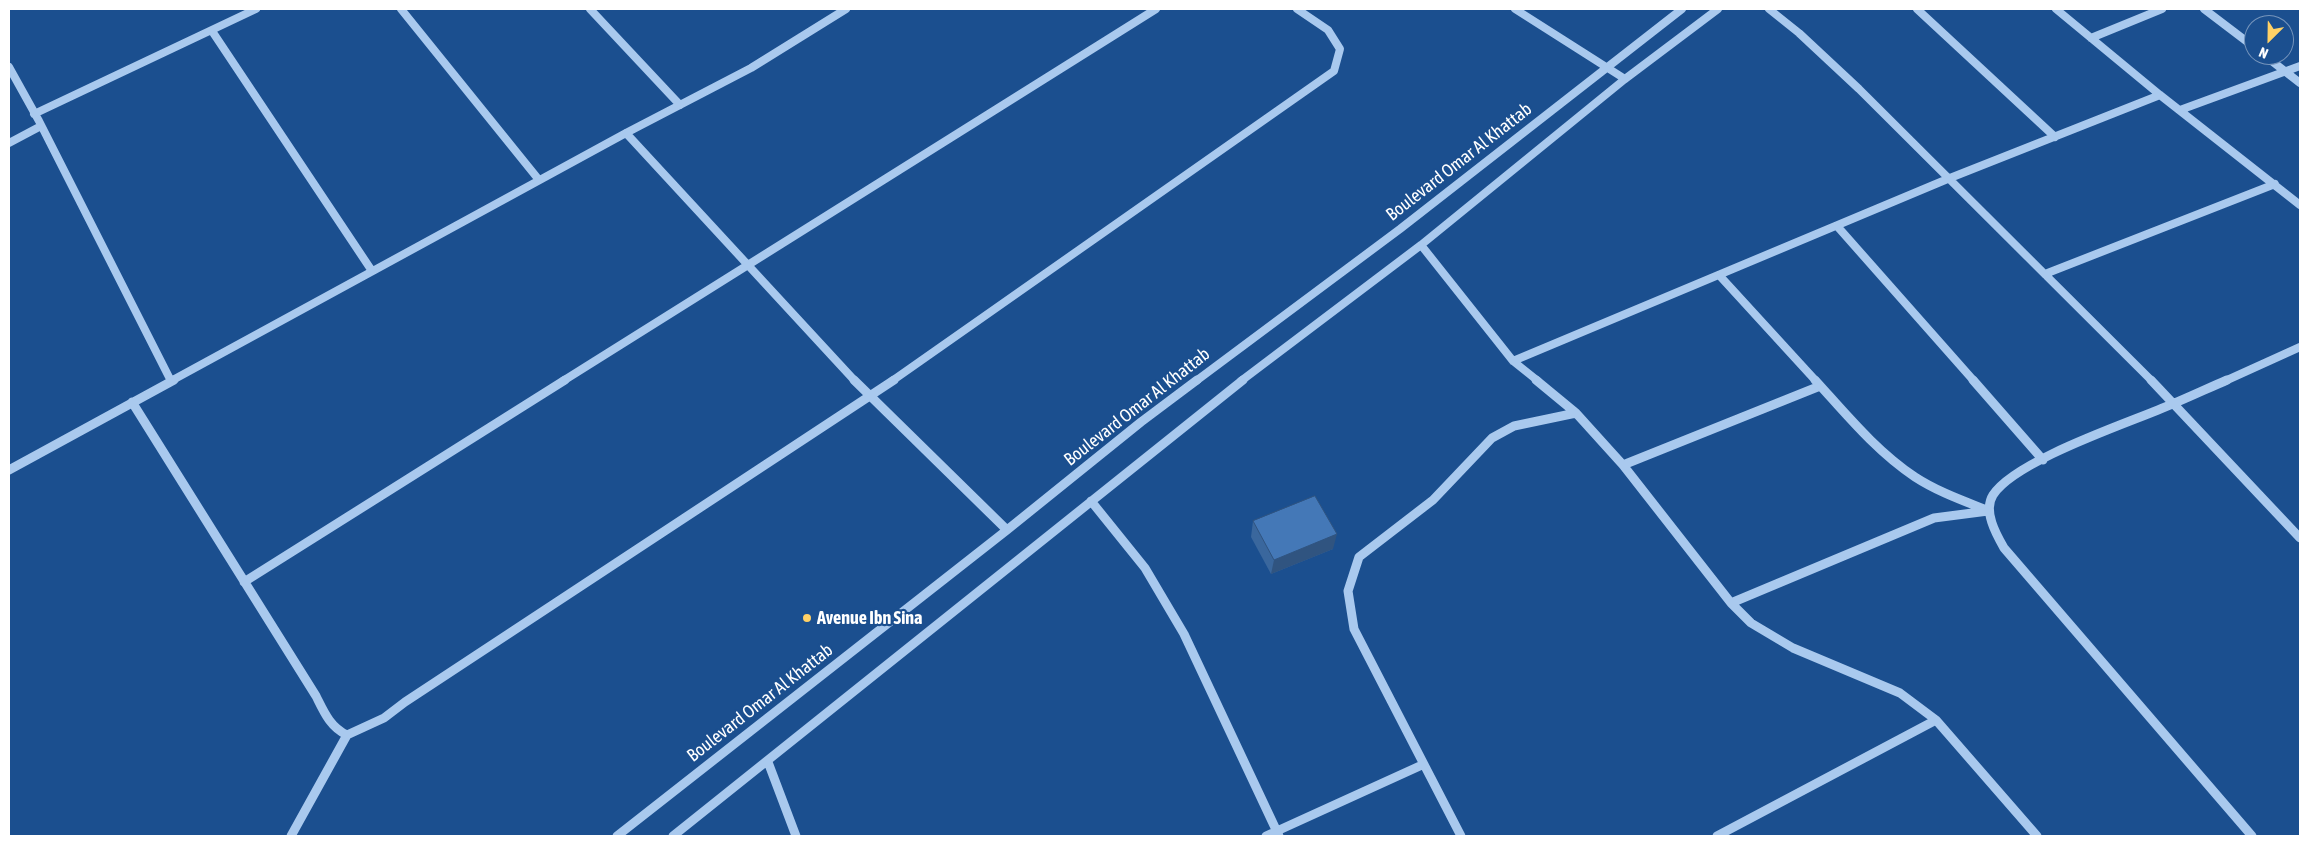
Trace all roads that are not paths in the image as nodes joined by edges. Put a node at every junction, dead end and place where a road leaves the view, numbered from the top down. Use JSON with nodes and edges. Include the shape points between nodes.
{"nodes":[{"id":1,"x":256,"y":9,"type":"edge"},
{"id":2,"x":401,"y":9,"type":"edge"},
{"id":3,"x":590,"y":9,"type":"edge"},
{"id":4,"x":846,"y":9,"type":"edge"},
{"id":5,"x":1156,"y":9,"type":"edge"},
{"id":6,"x":1297,"y":9,"type":"edge"},
{"id":7,"x":1515,"y":9,"type":"edge"},
{"id":8,"x":1682,"y":9,"type":"edge"},
{"id":9,"x":1718,"y":9,"type":"edge"},
{"id":10,"x":1769,"y":9,"type":"edge"},
{"id":11,"x":1916,"y":9,"type":"edge"},
{"id":12,"x":2056,"y":9,"type":"edge"},
{"id":13,"x":2162,"y":9,"type":"edge"},
{"id":14,"x":2204,"y":9,"type":"edge"},
{"id":15,"x":212,"y":31,"type":"junction"},
{"id":16,"x":2091,"y":38,"type":"junction"},
{"id":17,"x":2244,"y":39,"type":"edge"},
{"id":18,"x":2278,"y":65,"type":"edge"},
{"id":19,"x":2300,"y":66,"type":"edge"},
{"id":20,"x":9,"y":67,"type":"edge"},
{"id":21,"x":1606,"y":67,"type":"junction"},
{"id":22,"x":2286,"y":71,"type":"junction"},
{"id":23,"x":1625,"y":79,"type":"junction"},
{"id":24,"x":2300,"y":83,"type":"edge"},
{"id":25,"x":2160,"y":94,"type":"junction"},
{"id":26,"x":680,"y":105,"type":"junction"},
{"id":27,"x":2180,"y":110,"type":"junction"},
{"id":28,"x":34,"y":114,"type":"junction"},
{"id":29,"x":41,"y":126,"type":"junction"},
{"id":30,"x":626,"y":133,"type":"junction"},
{"id":31,"x":2055,"y":137,"type":"junction"},
{"id":32,"x":9,"y":143,"type":"edge"},
{"id":33,"x":1950,"y":178,"type":"junction"},
{"id":34,"x":539,"y":180,"type":"junction"},
{"id":35,"x":2275,"y":184,"type":"junction"},
{"id":36,"x":2300,"y":205,"type":"edge"},
{"id":37,"x":1837,"y":226,"type":"junction"},
{"id":38,"x":1421,"y":245,"type":"junction"},
{"id":39,"x":748,"y":264,"type":"junction"},
{"id":40,"x":372,"y":271,"type":"junction"},
{"id":41,"x":2045,"y":274,"type":"junction"},
{"id":42,"x":1718,"y":275,"type":"junction"},
{"id":43,"x":2300,"y":347,"type":"edge"},
{"id":44,"x":1512,"y":361,"type":"junction"},
{"id":45,"x":170,"y":381,"type":"junction"},
{"id":46,"x":1820,"y":386,"type":"junction"},
{"id":47,"x":870,"y":397,"type":"junction"},
{"id":48,"x":132,"y":402,"type":"junction"},
{"id":49,"x":2175,"y":404,"type":"junction"},
{"id":50,"x":1576,"y":413,"type":"junction"},
{"id":51,"x":2043,"y":460,"type":"junction"},
{"id":52,"x":1623,"y":465,"type":"junction"},
{"id":53,"x":9,"y":470,"type":"edge"},
{"id":54,"x":1091,"y":501,"type":"junction"},
{"id":55,"x":1989,"y":511,"type":"junction"},
{"id":56,"x":1007,"y":530,"type":"junction"},
{"id":57,"x":2300,"y":538,"type":"edge"},
{"id":58,"x":244,"y":582,"type":"junction"},
{"id":59,"x":1731,"y":603,"type":"junction"},
{"id":60,"x":1936,"y":720,"type":"junction"},
{"id":61,"x":347,"y":735,"type":"junction"},
{"id":62,"x":768,"y":762,"type":"junction"},
{"id":63,"x":1422,"y":765,"type":"junction"},
{"id":64,"x":1278,"y":834,"type":"edge"},
{"id":65,"x":291,"y":836,"type":"edge"},
{"id":66,"x":616,"y":836,"type":"edge"},
{"id":67,"x":673,"y":836,"type":"edge"},
{"id":68,"x":796,"y":836,"type":"edge"},
{"id":69,"x":1266,"y":836,"type":"edge"},
{"id":70,"x":1461,"y":836,"type":"edge"},
{"id":71,"x":1717,"y":836,"type":"edge"},
{"id":72,"x":2037,"y":836,"type":"edge"},
{"id":73,"x":2252,"y":836,"type":"edge"}],
"edges":[{"from":1,"to":15,"type":"street"},
{"from":2,"to":34,"type":"street"},
{"from":3,"to":26,"type":"street"},
{"from":4,"to":26,"type":"street","via":[[759,64]]},
{"from":5,"to":39,"type":"street"},
{"from":6,"to":47,"type":"street","via":[[1328,30],[1340,49],[1334,71]]},
{"from":7,"to":21,"type":"street"},
{"from":8,"to":21,"type":"street","name":"Boulevard Omar Al Khattab"},
{"from":9,"to":23,"type":"street"},
{"from":10,"to":33,"type":"street","via":[[1846,76]]},
{"from":11,"to":31,"type":"street"},
{"from":12,"to":16,"type":"street"},
{"from":13,"to":16,"type":"street"},
{"from":14,"to":17,"type":"street"},
{"from":15,"to":28,"type":"street"},
{"from":15,"to":40,"type":"street"},
{"from":16,"to":25,"type":"street"},
{"from":18,"to":22,"type":"street"},
{"from":19,"to":22,"type":"street"},
{"from":20,"to":28,"type":"street"},
{"from":21,"to":23,"type":"street"},
{"from":21,"to":56,"type":"street","name":"Boulevard Omar Al Khattab","via":[[1400,229],[1141,422]]},
{"from":22,"to":24,"type":"street"},
{"from":22,"to":27,"type":"street"},
{"from":23,"to":38,"type":"street"},
{"from":25,"to":27,"type":"street"},
{"from":25,"to":31,"type":"street"},
{"from":26,"to":30,"type":"street"},
{"from":27,"to":35,"type":"street"},
{"from":28,"to":29,"type":"street"},
{"from":29,"to":32,"type":"street"},
{"from":29,"to":45,"type":"street"},
{"from":30,"to":34,"type":"street"},
{"from":30,"to":39,"type":"street"},
{"from":31,"to":33,"type":"street"},
{"from":33,"to":37,"type":"street"},
{"from":33,"to":41,"type":"street"},
{"from":34,"to":40,"type":"street"},
{"from":35,"to":36,"type":"street"},
{"from":35,"to":41,"type":"street"},
{"from":37,"to":42,"type":"street"},
{"from":37,"to":51,"type":"street"},
{"from":38,"to":44,"type":"street"},
{"from":38,"to":54,"type":"street","via":[[1215,401]]},
{"from":39,"to":47,"type":"street"},
{"from":39,"to":58,"type":"street"},
{"from":40,"to":45,"type":"street"},
{"from":41,"to":49,"type":"street"},
{"from":42,"to":44,"type":"street"},
{"from":42,"to":46,"type":"street"},
{"from":43,"to":49,"type":"street"},
{"from":44,"to":50,"type":"street"},
{"from":45,"to":48,"type":"street"},
{"from":46,"to":52,"type":"street"},
{"from":46,"to":55,"type":"street","via":[[1869,439],[1915,477]]},
{"from":47,"to":56,"type":"street"},
{"from":47,"to":61,"type":"street","via":[[384,718]]},
{"from":48,"to":53,"type":"street"},
{"from":48,"to":58,"type":"street"},
{"from":49,"to":51,"type":"street"},
{"from":49,"to":57,"type":"street"},
{"from":50,"to":52,"type":"street"},
{"from":50,"to":63,"type":"street","via":[[1514,426],[1492,438],[1433,500],[1359,557],[1348,591],[1354,629]]},
{"from":51,"to":55,"type":"street","via":[[2019,472],[1993,494]]},
{"from":52,"to":59,"type":"street"},
{"from":54,"to":62,"type":"street"},
{"from":54,"to":64,"type":"street","via":[[1145,568],[1184,634]]},
{"from":55,"to":59,"type":"street","via":[[1934,518]]},
{"from":55,"to":73,"type":"street","via":[[1994,532],[2004,548]]},
{"from":56,"to":66,"type":"street","name":"Boulevard Omar Al Khattab"},
{"from":58,"to":61,"type":"street","via":[[328,720],[336,731]]},
{"from":59,"to":60,"type":"street","via":[[1751,623],[1793,648],[1900,693]]},
{"from":60,"to":71,"type":"street"},
{"from":60,"to":72,"type":"street"},
{"from":61,"to":65,"type":"street"},
{"from":62,"to":67,"type":"street"},
{"from":62,"to":68,"type":"street"},
{"from":63,"to":64,"type":"street"},
{"from":63,"to":70,"type":"street"},
{"from":64,"to":69,"type":"street"}]}
